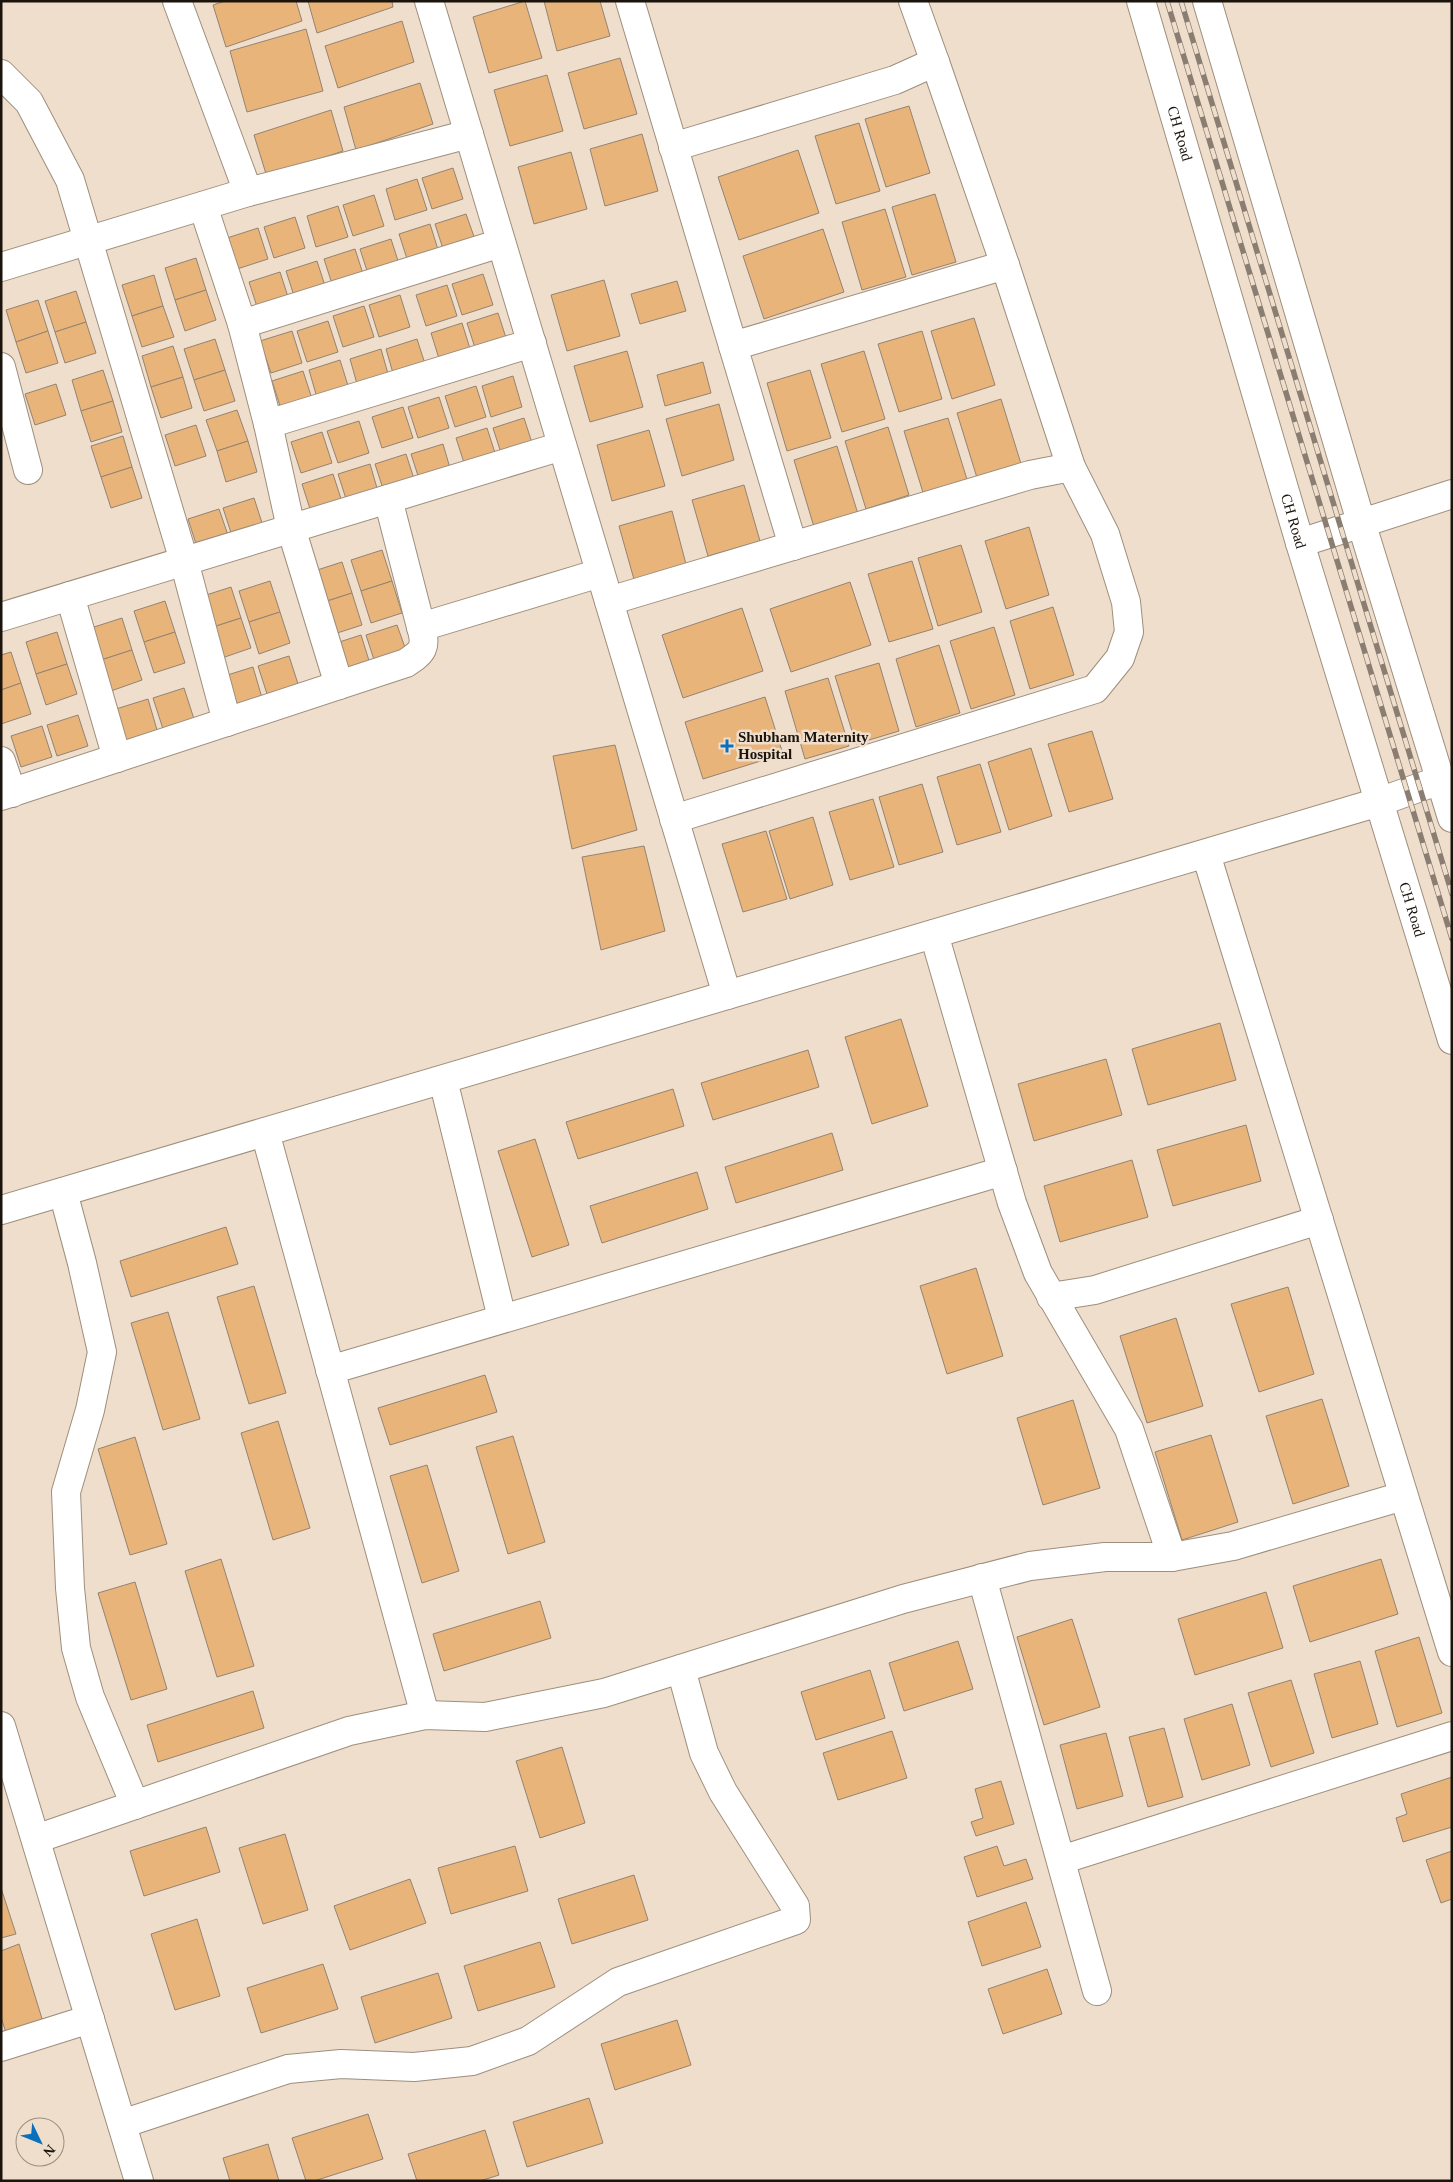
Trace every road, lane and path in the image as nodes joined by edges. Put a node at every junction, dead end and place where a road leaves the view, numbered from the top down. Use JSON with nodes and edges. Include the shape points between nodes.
{"nodes":[{"id":1,"x":177,"y":1,"type":"edge"},
{"id":2,"x":429,"y":1,"type":"edge"},
{"id":3,"x":630,"y":1,"type":"edge"},
{"id":4,"x":913,"y":1,"type":"edge"},
{"id":5,"x":1141,"y":1,"type":"edge"},
{"id":6,"x":1208,"y":1,"type":"edge"},
{"id":7,"x":935,"y":62,"type":"junction"},
{"id":8,"x":1,"y":74,"type":"edge"},
{"id":9,"x":469,"y":134,"type":"junction"},
{"id":10,"x":674,"y":147,"type":"junction"},
{"id":11,"x":248,"y":192,"type":"junction"},
{"id":12,"x":203,"y":206,"type":"junction"},
{"id":13,"x":88,"y":241,"type":"junction"},
{"id":14,"x":501,"y":242,"type":"junction"},
{"id":15,"x":1005,"y":265,"type":"junction"},
{"id":16,"x":1,"y":268,"type":"edge"},
{"id":17,"x":242,"y":324,"type":"junction"},
{"id":18,"x":532,"y":343,"type":"junction"},
{"id":19,"x":733,"y":346,"type":"junction"},
{"id":20,"x":1,"y":367,"type":"edge"},
{"id":21,"x":268,"y":424,"type":"junction"},
{"id":22,"x":562,"y":446,"type":"junction"},
{"id":23,"x":1071,"y":467,"type":"junction"},
{"id":24,"x":28,"y":470,"type":"dead end"},
{"id":25,"x":1452,"y":494,"type":"edge"},
{"id":26,"x":388,"y":499,"type":"junction"},
{"id":27,"x":1361,"y":522,"type":"junction"},
{"id":28,"x":291,"y":528,"type":"junction"},
{"id":29,"x":1300,"y":543,"type":"junction"},
{"id":30,"x":793,"y":546,"type":"junction"},
{"id":31,"x":184,"y":561,"type":"junction"},
{"id":32,"x":600,"y":573,"type":"junction"},
{"id":33,"x":70,"y":596,"type":"junction"},
{"id":34,"x":609,"y":601,"type":"junction"},
{"id":35,"x":1,"y":617,"type":"edge"},
{"id":36,"x":421,"y":627,"type":"junction"},
{"id":37,"x":338,"y":685,"type":"junction"},
{"id":38,"x":228,"y":722,"type":"junction"},
{"id":39,"x":117,"y":758,"type":"junction"},
{"id":40,"x":1,"y":761,"type":"edge"},
{"id":41,"x":1440,"y":780,"type":"junction"},
{"id":42,"x":6,"y":794,"type":"edge"},
{"id":43,"x":1379,"y":802,"type":"junction"},
{"id":44,"x":1452,"y":818,"type":"edge"},
{"id":45,"x":674,"y":819,"type":"junction"},
{"id":46,"x":1206,"y":854,"type":"junction"},
{"id":47,"x":934,"y":934,"type":"junction"},
{"id":48,"x":727,"y":995,"type":"junction"},
{"id":49,"x":1452,"y":1040,"type":"edge"},
{"id":50,"x":443,"y":1080,"type":"junction"},
{"id":51,"x":265,"y":1132,"type":"junction"},
{"id":52,"x":1003,"y":1170,"type":"junction"},
{"id":53,"x":63,"y":1192,"type":"junction"},
{"id":54,"x":1,"y":1210,"type":"edge"},
{"id":55,"x":1319,"y":1220,"type":"junction"},
{"id":56,"x":1051,"y":1297,"type":"junction"},
{"id":57,"x":502,"y":1318,"type":"junction"},
{"id":58,"x":330,"y":1370,"type":"junction"},
{"id":59,"x":1403,"y":1496,"type":"junction"},
{"id":60,"x":1172,"y":1557,"type":"junction"},
{"id":61,"x":982,"y":1578,"type":"junction"},
{"id":62,"x":1452,"y":1652,"type":"edge"},
{"id":63,"x":681,"y":1669,"type":"junction"},
{"id":64,"x":425,"y":1714,"type":"junction"},
{"id":65,"x":1,"y":1726,"type":"edge"},
{"id":66,"x":1452,"y":1736,"type":"edge"},
{"id":67,"x":11,"y":1796,"type":"edge"},
{"id":68,"x":135,"y":1805,"type":"junction"},
{"id":69,"x":36,"y":1840,"type":"junction"},
{"id":70,"x":1061,"y":1860,"type":"junction"},
{"id":71,"x":1098,"y":1991,"type":"dead end"},
{"id":72,"x":90,"y":2019,"type":"junction"},
{"id":73,"x":1,"y":2047,"type":"edge"},
{"id":74,"x":122,"y":2124,"type":"junction"},
{"id":75,"x":139,"y":2181,"type":"edge"}],
"edges":[{"from":1,"to":11,"type":"street"},
{"from":2,"to":9,"type":"street"},
{"from":3,"to":10,"type":"street"},
{"from":4,"to":7,"type":"street"},
{"from":5,"to":29,"type":"street","name":"CH Road"},
{"from":6,"to":27,"type":"street"},
{"from":7,"to":10,"type":"street","via":[[896,80]]},
{"from":7,"to":15,"type":"street"},
{"from":8,"to":13,"type":"street","via":[[29,102],[70,180]]},
{"from":9,"to":11,"type":"street"},
{"from":9,"to":14,"type":"street"},
{"from":10,"to":19,"type":"street"},
{"from":11,"to":12,"type":"street"},
{"from":12,"to":13,"type":"street"},
{"from":12,"to":17,"type":"street"},
{"from":13,"to":16,"type":"street"},
{"from":13,"to":31,"type":"street"},
{"from":14,"to":17,"type":"street"},
{"from":14,"to":18,"type":"street"},
{"from":15,"to":19,"type":"street"},
{"from":15,"to":23,"type":"street"},
{"from":17,"to":21,"type":"street"},
{"from":18,"to":21,"type":"street"},
{"from":18,"to":22,"type":"street"},
{"from":19,"to":30,"type":"street"},
{"from":20,"to":24,"type":"street"},
{"from":21,"to":28,"type":"street"},
{"from":22,"to":26,"type":"street"},
{"from":22,"to":32,"type":"street"},
{"from":23,"to":30,"type":"street","via":[[1030,475]]},
{"from":23,"to":45,"type":"street","via":[[1105,534],[1126,602],[1129,632],[1120,658],[1095,689]]},
{"from":25,"to":27,"type":"street"},
{"from":26,"to":28,"type":"street"},
{"from":26,"to":36,"type":"street"},
{"from":27,"to":29,"type":"street"},
{"from":27,"to":41,"type":"street"},
{"from":28,"to":31,"type":"street"},
{"from":28,"to":37,"type":"street"},
{"from":29,"to":43,"type":"street","name":"CH Road"},
{"from":30,"to":34,"type":"street"},
{"from":31,"to":33,"type":"street"},
{"from":31,"to":38,"type":"street"},
{"from":32,"to":34,"type":"street"},
{"from":32,"to":36,"type":"street"},
{"from":33,"to":35,"type":"street"},
{"from":33,"to":39,"type":"street"},
{"from":34,"to":45,"type":"street"},
{"from":36,"to":37,"type":"street","via":[[425,640],[420,654],[406,663]]},
{"from":37,"to":38,"type":"street"},
{"from":38,"to":39,"type":"street"},
{"from":39,"to":42,"type":"street"},
{"from":40,"to":42,"type":"street"},
{"from":41,"to":43,"type":"street"},
{"from":41,"to":44,"type":"street"},
{"from":43,"to":46,"type":"street"},
{"from":43,"to":49,"type":"street","name":"CH Road"},
{"from":45,"to":48,"type":"street"},
{"from":46,"to":47,"type":"street"},
{"from":46,"to":55,"type":"street"},
{"from":47,"to":48,"type":"street"},
{"from":47,"to":52,"type":"street"},
{"from":48,"to":50,"type":"street"},
{"from":50,"to":51,"type":"street"},
{"from":50,"to":57,"type":"street"},
{"from":51,"to":53,"type":"street"},
{"from":51,"to":58,"type":"street"},
{"from":52,"to":56,"type":"street","via":[[1038,1273]]},
{"from":52,"to":57,"type":"street"},
{"from":53,"to":54,"type":"street"},
{"from":53,"to":68,"type":"street","via":[[102,1352],[90,1410],[66,1492],[76,1648],[90,1697]]},
{"from":55,"to":56,"type":"street","via":[[1095,1290]]},
{"from":55,"to":59,"type":"street"},
{"from":56,"to":60,"type":"street","via":[[1129,1429]]},
{"from":57,"to":58,"type":"street"},
{"from":58,"to":64,"type":"street"},
{"from":59,"to":60,"type":"street","via":[[1233,1546]]},
{"from":59,"to":62,"type":"street"},
{"from":60,"to":61,"type":"street","via":[[1096,1558],[1030,1566]]},
{"from":61,"to":63,"type":"street","via":[[903,1599]]},
{"from":61,"to":70,"type":"street"},
{"from":63,"to":64,"type":"street","via":[[604,1693],[485,1718]]},
{"from":63,"to":74,"type":"street","via":[[704,1753],[723,1792],[795,1906],[796,1920],[618,1982],[528,2041],[472,2061],[414,2067],[342,2064],[288,2069]]},
{"from":64,"to":68,"type":"street","via":[[349,1731]]},
{"from":65,"to":67,"type":"street"},
{"from":66,"to":70,"type":"street"},
{"from":67,"to":69,"type":"street"},
{"from":68,"to":69,"type":"street"},
{"from":69,"to":72,"type":"street"},
{"from":70,"to":71,"type":"street"},
{"from":72,"to":73,"type":"street"},
{"from":72,"to":74,"type":"street"},
{"from":74,"to":75,"type":"street"}]}
